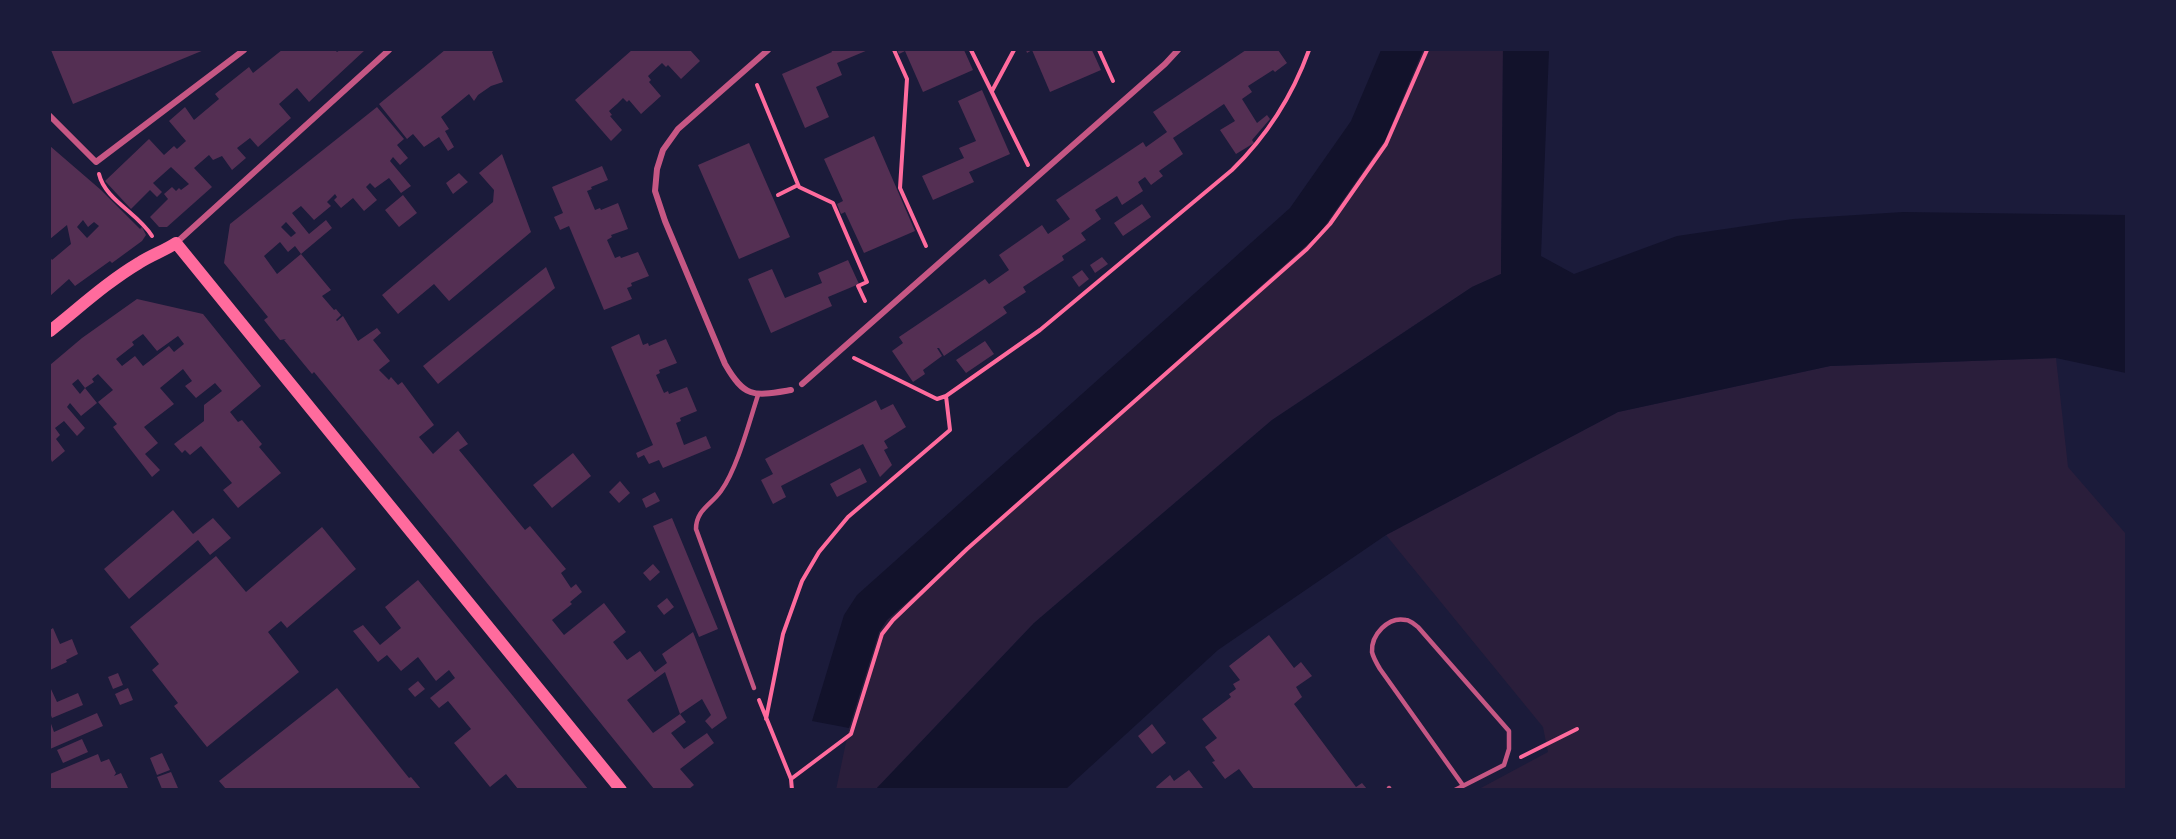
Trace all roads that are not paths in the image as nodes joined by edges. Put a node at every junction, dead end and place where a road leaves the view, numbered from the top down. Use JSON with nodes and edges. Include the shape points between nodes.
{"nodes":[{"id":1,"x":244,"y":50,"type":"edge"},
{"id":2,"x":389,"y":50,"type":"edge"},
{"id":3,"x":768,"y":50,"type":"edge"},
{"id":4,"x":1178,"y":50,"type":"edge"},
{"id":5,"x":50,"y":116,"type":"edge"},
{"id":6,"x":176,"y":243,"type":"junction"},
{"id":7,"x":50,"y":331,"type":"edge"},
{"id":8,"x":802,"y":384,"type":"dead end"},
{"id":9,"x":791,"y":390,"type":"dead end"},
{"id":10,"x":758,"y":395,"type":"junction"},
{"id":11,"x":754,"y":688,"type":"road end"},
{"id":12,"x":1462,"y":784,"type":"junction"},
{"id":13,"x":621,"y":789,"type":"edge"},
{"id":14,"x":1455,"y":789,"type":"edge"}],
"edges":[{"from":1,"to":5,"type":"street","via":[[96,162]]},
{"from":2,"to":6,"type":"street"},
{"from":3,"to":10,"type":"street","via":[[678,129],[663,150],[655,191],[725,364],[734,381]]},
{"from":4,"to":8,"type":"street"},
{"from":6,"to":7,"type":"main road","via":[[118,277]]},
{"from":6,"to":13,"type":"main road"},
{"from":9,"to":10,"type":"street"},
{"from":10,"to":11,"type":"lane","via":[[737,458],[721,491],[696,521]]},
{"from":12,"to":12,"type":"lane","via":[[1504,765],[1509,731],[1419,627],[1406,620],[1391,622],[1379,630],[1372,653]]},
{"from":12,"to":14,"type":"lane"}]}
